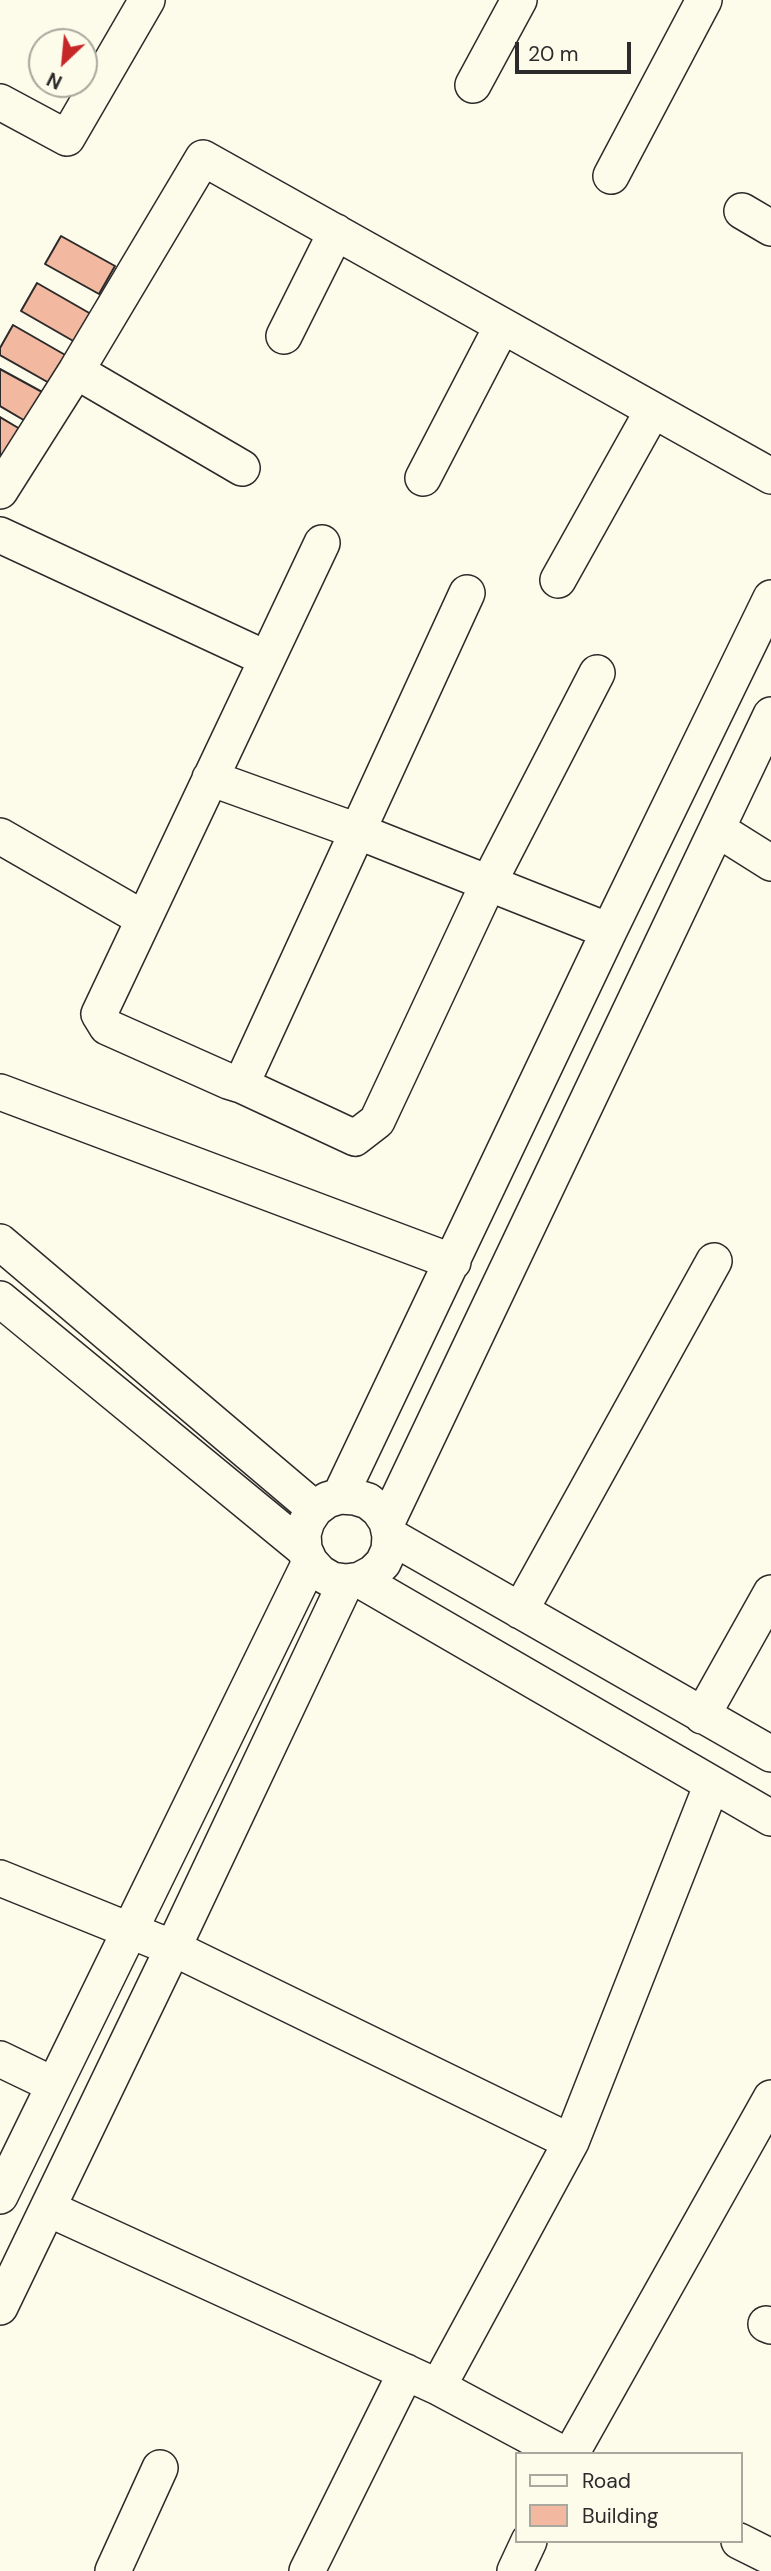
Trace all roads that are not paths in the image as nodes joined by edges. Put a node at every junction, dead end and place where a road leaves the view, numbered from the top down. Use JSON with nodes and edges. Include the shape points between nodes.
{"nodes":[{"id":1,"x":147,"y":0,"type":"edge"},
{"id":2,"x":519,"y":0,"type":"edge"},
{"id":3,"x":705,"y":0,"type":"edge"},
{"id":4,"x":473,"y":85,"type":"dead end"},
{"id":5,"x":0,"y":102,"type":"edge"},
{"id":6,"x":611,"y":176,"type":"dead end"},
{"id":7,"x":336,"y":232,"type":"junction"},
{"id":8,"x":502,"y":326,"type":"junction"},
{"id":9,"x":284,"y":336,"type":"dead end"},
{"id":10,"x":76,"y":371,"type":"junction"},
{"id":11,"x":653,"y":410,"type":"junction"},
{"id":12,"x":242,"y":468,"type":"dead end"},
{"id":13,"x":771,"y":476,"type":"edge"},
{"id":14,"x":423,"y":478,"type":"dead end"},
{"id":15,"x":0,"y":491,"type":"edge"},
{"id":16,"x":0,"y":535,"type":"edge"},
{"id":17,"x":322,"y":543,"type":"dead end"},
{"id":18,"x":558,"y":580,"type":"dead end"},
{"id":19,"x":467,"y":593,"type":"dead end"},
{"id":20,"x":771,"y":598,"type":"edge"},
{"id":21,"x":267,"y":659,"type":"junction"},
{"id":22,"x":597,"y":673,"type":"dead end"},
{"id":23,"x":771,"y":715,"type":"edge"},
{"id":24,"x":210,"y":778,"type":"junction"},
{"id":25,"x":717,"y":829,"type":"junction"},
{"id":26,"x":357,"y":831,"type":"junction"},
{"id":27,"x":0,"y":836,"type":"edge"},
{"id":28,"x":771,"y":863,"type":"edge"},
{"id":29,"x":488,"y":884,"type":"junction"},
{"id":30,"x":144,"y":919,"type":"junction"},
{"id":31,"x":609,"y":931,"type":"junction"},
{"id":32,"x":241,"y":1085,"type":"junction"},
{"id":33,"x":0,"y":1092,"type":"edge"},
{"id":34,"x":0,"y":1241,"type":"edge"},
{"id":35,"x":713,"y":1261,"type":"dead end"},
{"id":36,"x":453,"y":1262,"type":"junction"},
{"id":37,"x":0,"y":1299,"type":"edge"},
{"id":38,"x":328,"y":1502,"type":"junction"},
{"id":39,"x":388,"y":1529,"type":"junction"},
{"id":40,"x":307,"y":1555,"type":"junction"},
{"id":41,"x":353,"y":1581,"type":"junction"},
{"id":42,"x":771,"y":1593,"type":"edge"},
{"id":43,"x":520,"y":1611,"type":"junction"},
{"id":44,"x":702,"y":1716,"type":"junction"},
{"id":45,"x":771,"y":1754,"type":"edge"},
{"id":46,"x":712,"y":1784,"type":"junction"},
{"id":47,"x":771,"y":1818,"type":"edge"},
{"id":48,"x":0,"y":1878,"type":"edge"},
{"id":49,"x":129,"y":1931,"type":"junction"},
{"id":50,"x":173,"y":1948,"type":"junction"},
{"id":51,"x":0,"y":2059,"type":"edge"},
{"id":52,"x":54,"y":2085,"type":"junction"},
{"id":53,"x":771,"y":2098,"type":"edge"},
{"id":54,"x":571,"y":2142,"type":"junction"},
{"id":55,"x":0,"y":2196,"type":"edge"},
{"id":56,"x":49,"y":2209,"type":"junction"},
{"id":57,"x":0,"y":2307,"type":"edge"},
{"id":58,"x":406,"y":2372,"type":"junction"},
{"id":59,"x":438,"y":2387,"type":"junction"},
{"id":60,"x":559,"y":2452,"type":"edge"},
{"id":61,"x":572,"y":2452,"type":"edge"},
{"id":62,"x":160,"y":2468,"type":"dead end"},
{"id":63,"x":528,"y":2543,"type":"edge"},
{"id":64,"x":743,"y":2543,"type":"edge"},
{"id":65,"x":771,"y":2557,"type":"edge"},
{"id":66,"x":113,"y":2571,"type":"edge"},
{"id":67,"x":307,"y":2571,"type":"edge"},
{"id":68,"x":515,"y":2571,"type":"edge"}],
"edges":[{"from":1,"to":5,"type":"street","via":[[67,138]]},
{"from":2,"to":4,"type":"street"},
{"from":3,"to":6,"type":"street"},
{"from":7,"to":8,"type":"street"},
{"from":7,"to":9,"type":"street"},
{"from":7,"to":10,"type":"street","via":[[203,158]]},
{"from":8,"to":11,"type":"street"},
{"from":8,"to":14,"type":"street"},
{"from":10,"to":12,"type":"street"},
{"from":10,"to":15,"type":"street"},
{"from":11,"to":13,"type":"street"},
{"from":11,"to":18,"type":"street"},
{"from":16,"to":21,"type":"street"},
{"from":17,"to":21,"type":"street"},
{"from":19,"to":26,"type":"street"},
{"from":20,"to":31,"type":"street"},
{"from":21,"to":24,"type":"street"},
{"from":22,"to":29,"type":"street"},
{"from":23,"to":25,"type":"street"},
{"from":24,"to":26,"type":"street"},
{"from":24,"to":30,"type":"street"},
{"from":25,"to":28,"type":"street"},
{"from":25,"to":39,"type":"street"},
{"from":26,"to":29,"type":"street"},
{"from":26,"to":32,"type":"street"},
{"from":27,"to":30,"type":"street"},
{"from":29,"to":31,"type":"street"},
{"from":29,"to":32,"type":"street","via":[[377,1121],[355,1138]]},
{"from":30,"to":32,"type":"street","via":[[99,1014],[107,1027]]},
{"from":31,"to":36,"type":"street"},
{"from":33,"to":36,"type":"street"},
{"from":34,"to":38,"type":"street"},
{"from":35,"to":43,"type":"street"},
{"from":36,"to":38,"type":"street"},
{"from":37,"to":40,"type":"street"},
{"from":38,"to":39,"type":"street","via":[[355,1497],[368,1501],[379,1510]]},
{"from":38,"to":40,"type":"street","via":[[307,1521],[303,1534]]},
{"from":39,"to":41,"type":"street","via":[[389,1550],[383,1563]]},
{"from":39,"to":43,"type":"street"},
{"from":40,"to":41,"type":"street","via":[[320,1573],[332,1580]]},
{"from":40,"to":49,"type":"street"},
{"from":41,"to":46,"type":"street"},
{"from":41,"to":50,"type":"street"},
{"from":42,"to":44,"type":"street"},
{"from":43,"to":44,"type":"street"},
{"from":44,"to":45,"type":"street"},
{"from":46,"to":47,"type":"street"},
{"from":46,"to":54,"type":"street"},
{"from":48,"to":49,"type":"street"},
{"from":49,"to":50,"type":"street"},
{"from":49,"to":52,"type":"street"},
{"from":50,"to":54,"type":"street"},
{"from":50,"to":56,"type":"street"},
{"from":51,"to":52,"type":"street"},
{"from":52,"to":55,"type":"street"},
{"from":53,"to":61,"type":"street"},
{"from":54,"to":59,"type":"street"},
{"from":56,"to":57,"type":"street"},
{"from":56,"to":58,"type":"street"},
{"from":58,"to":59,"type":"street"},
{"from":58,"to":67,"type":"street"},
{"from":59,"to":60,"type":"street"},
{"from":62,"to":66,"type":"street"},
{"from":63,"to":68,"type":"street"},
{"from":64,"to":65,"type":"street"}]}
